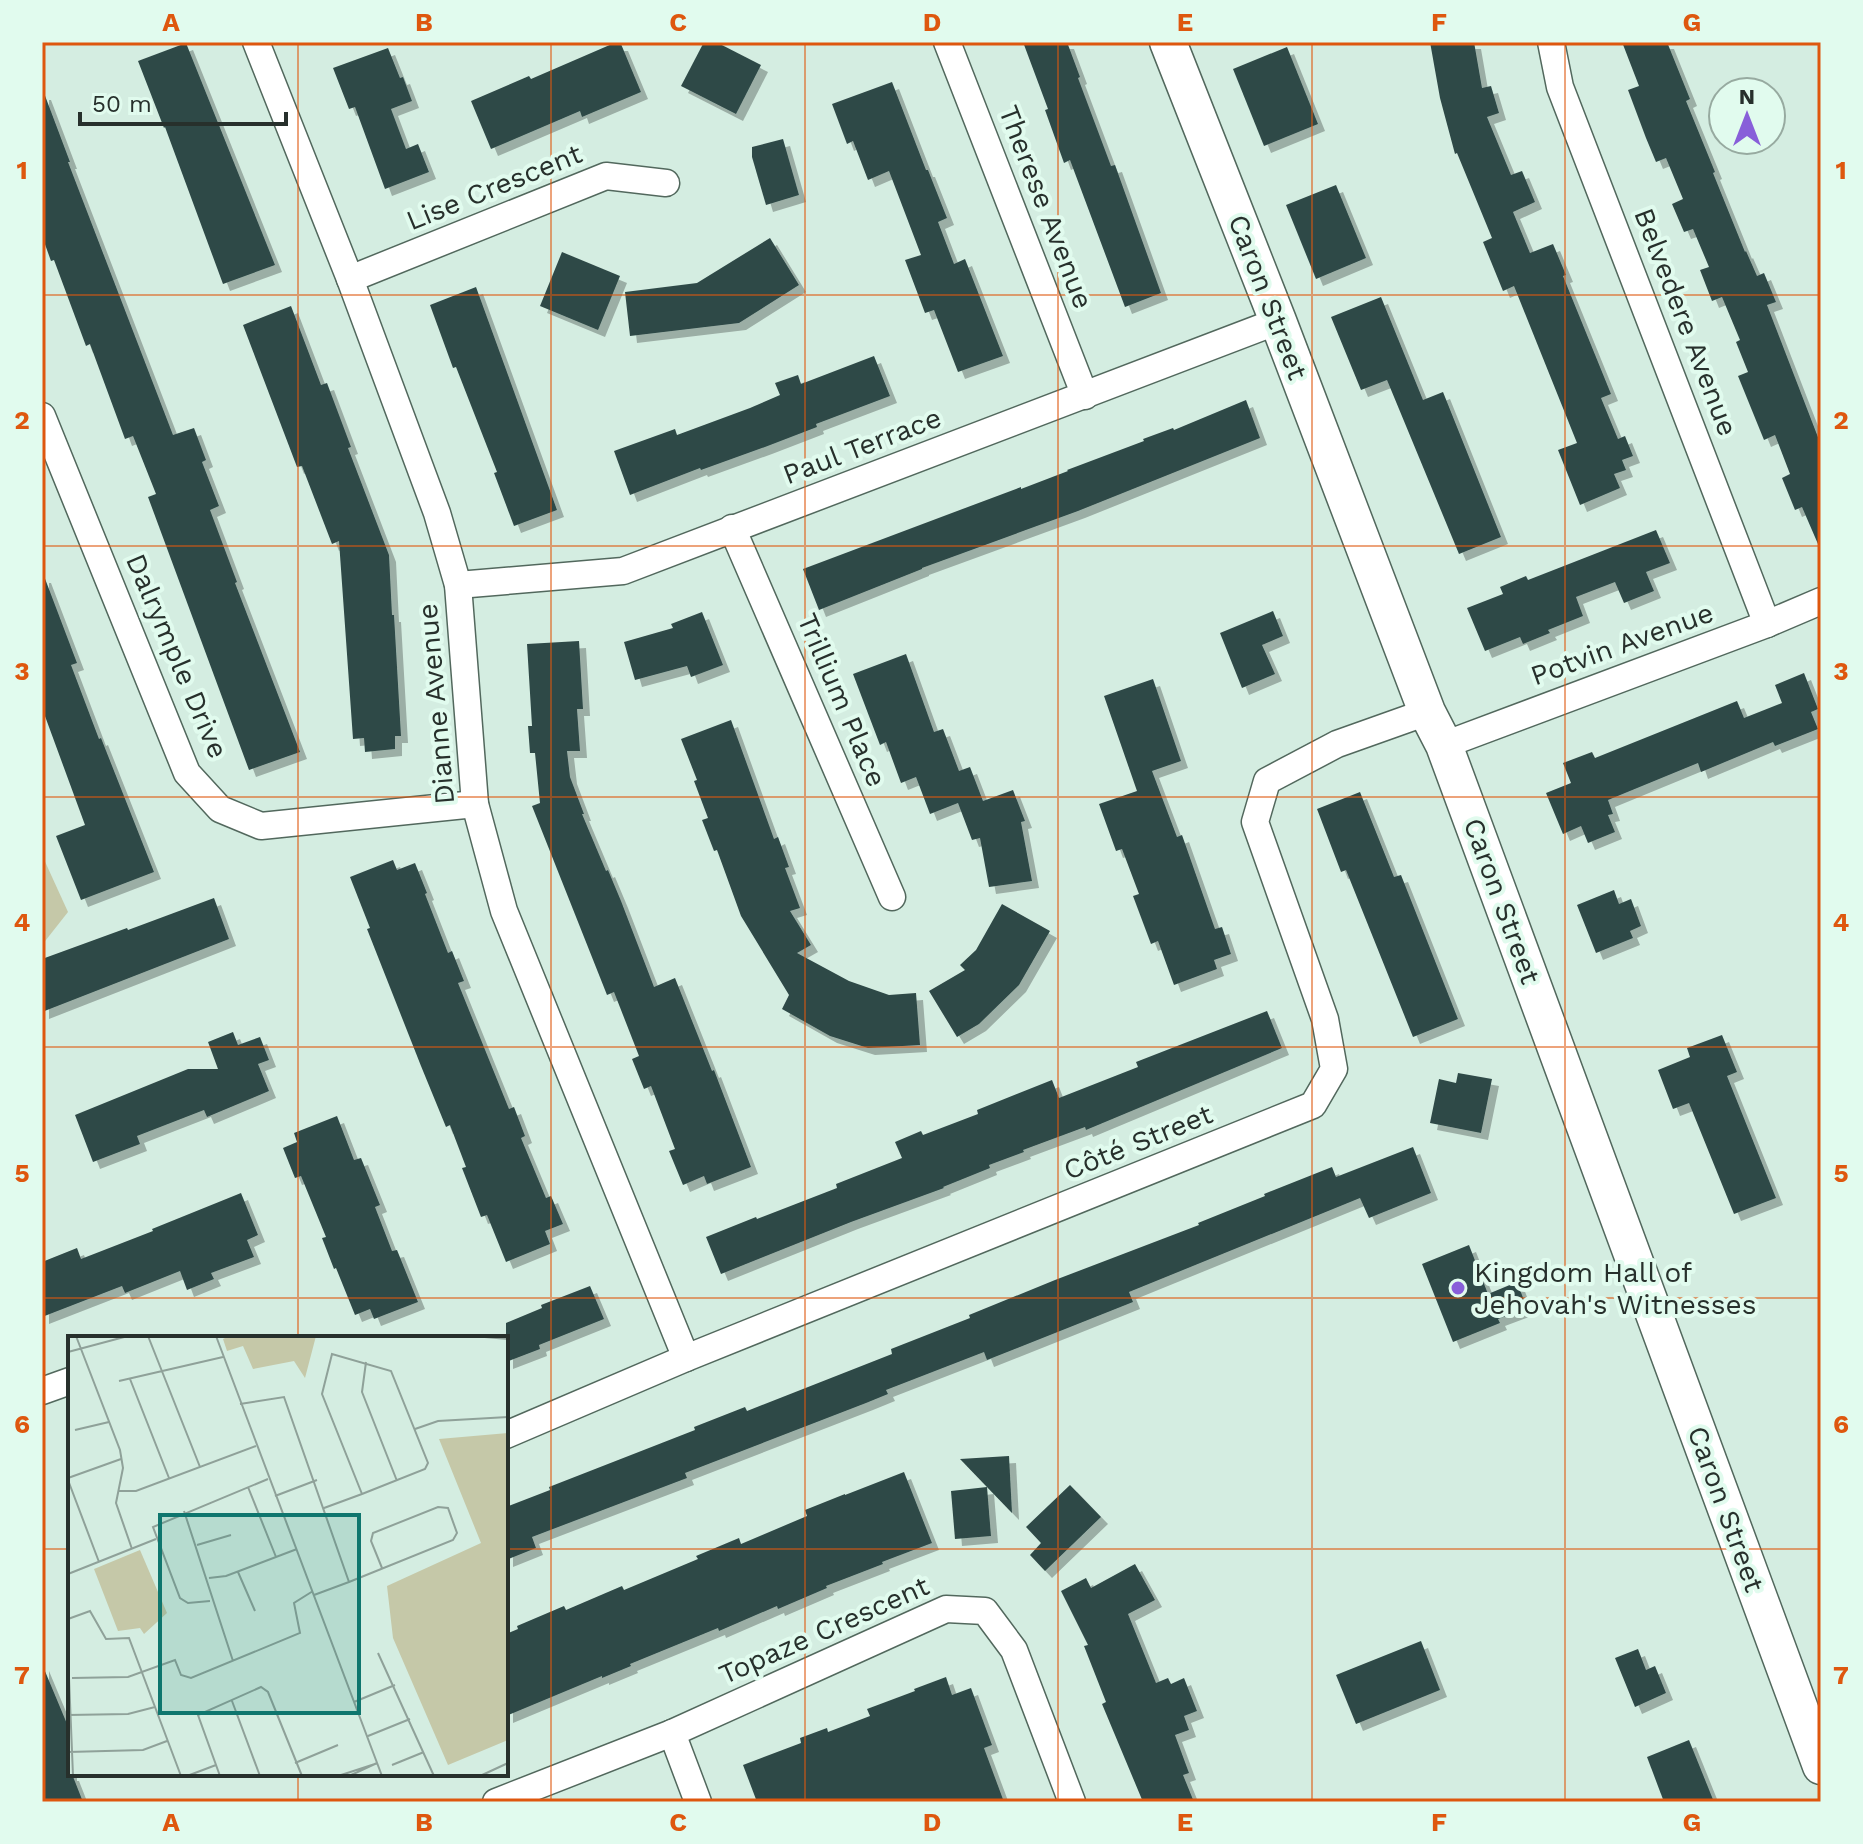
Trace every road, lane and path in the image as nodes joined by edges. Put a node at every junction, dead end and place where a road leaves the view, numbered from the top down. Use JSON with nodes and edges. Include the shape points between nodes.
{"nodes":[{"id":1,"x":256,"y":42,"type":"edge"},
{"id":2,"x":947,"y":42,"type":"edge"},
{"id":3,"x":1168,"y":42,"type":"edge"},
{"id":4,"x":1551,"y":42,"type":"edge"},
{"id":5,"x":666,"y":183,"type":"dead end"},
{"id":6,"x":350,"y":279,"type":"junction"},
{"id":7,"x":1278,"y":321,"type":"junction"},
{"id":8,"x":1085,"y":396,"type":"junction"},
{"id":9,"x":42,"y":416,"type":"edge"},
{"id":10,"x":732,"y":528,"type":"junction"},
{"id":11,"x":458,"y":585,"type":"junction"},
{"id":12,"x":1821,"y":601,"type":"edge"},
{"id":13,"x":1767,"y":624,"type":"junction"},
{"id":14,"x":1427,"y":712,"type":"junction"},
{"id":15,"x":1444,"y":745,"type":"junction"},
{"id":16,"x":475,"y":804,"type":"junction"},
{"id":17,"x":892,"y":897,"type":"dead end"},
{"id":18,"x":686,"y":1358,"type":"junction"},
{"id":19,"x":68,"y":1382,"type":"edge"},
{"id":20,"x":42,"y":1391,"type":"edge"},
{"id":21,"x":508,"y":1434,"type":"edge"},
{"id":22,"x":672,"y":1733,"type":"junction"},
{"id":23,"x":1818,"y":1749,"type":"edge"},
{"id":24,"x":496,"y":1802,"type":"edge"},
{"id":25,"x":698,"y":1802,"type":"edge"},
{"id":26,"x":1072,"y":1802,"type":"edge"}],
"edges":[{"from":1,"to":6,"type":"street","name":"Dianne Avenue"},
{"from":2,"to":8,"type":"street","name":"Therese Avenue"},
{"from":3,"to":7,"type":"street","name":"Caron Street"},
{"from":4,"to":13,"type":"street","name":"Belvedere Avenue","via":[[1560,87]]},
{"from":5,"to":6,"type":"street","name":"Lise Crescent","via":[[606,176]]},
{"from":6,"to":11,"type":"street","name":"Dianne Avenue","via":[[437,513]]},
{"from":7,"to":8,"type":"street","name":"Paul Terrace"},
{"from":7,"to":14,"type":"street","name":"Caron Street"},
{"from":8,"to":10,"type":"street","name":"Paul Terrace"},
{"from":9,"to":16,"type":"street","name":"Dalrymple Drive","via":[[187,773],[220,809],[261,826]]},
{"from":10,"to":11,"type":"street","name":"Paul Terrace","via":[[623,571]]},
{"from":10,"to":17,"type":"street","name":"Trillium Place"},
{"from":11,"to":16,"type":"street","name":"Dianne Avenue"},
{"from":12,"to":13,"type":"street","name":"Potvin Avenue"},
{"from":13,"to":15,"type":"street","name":"Potvin Avenue"},
{"from":14,"to":15,"type":"street","name":"Caron Street"},
{"from":14,"to":18,"type":"street","name":"Côté Street","via":[[1337,744],[1267,781],[1255,822],[1325,1019],[1334,1069],[1313,1105]]},
{"from":15,"to":23,"type":"street","name":"Caron Street"},
{"from":16,"to":18,"type":"street","name":"Dianne Avenue","via":[[504,911]]},
{"from":18,"to":21,"type":"street","name":"Côté Street"},
{"from":19,"to":20,"type":"street"},
{"from":22,"to":24,"type":"street","name":"Topaze Crescent"},
{"from":22,"to":25,"type":"street"},
{"from":22,"to":26,"type":"street","name":"Topaze Crescent","via":[[946,1609],[985,1611],[1014,1650]]}]}
